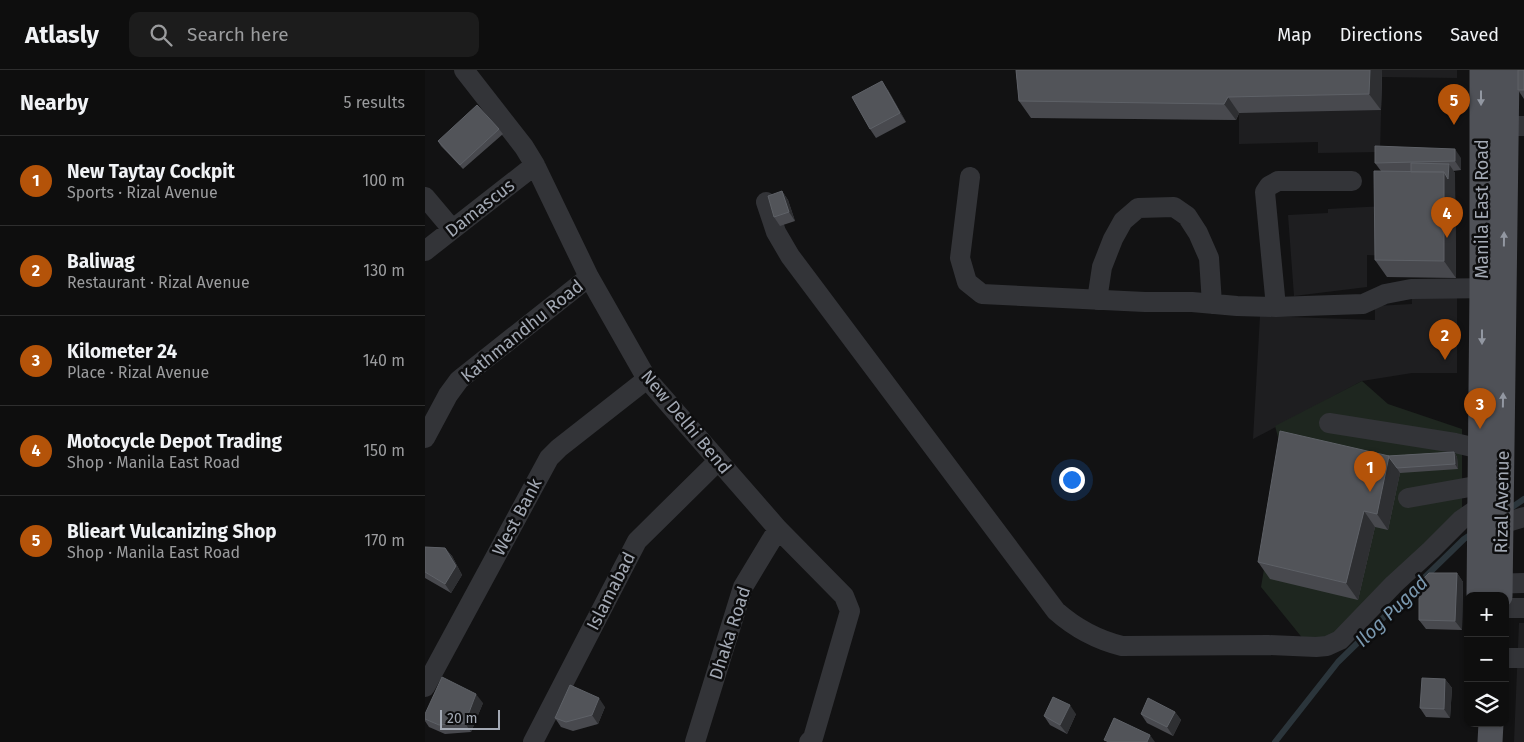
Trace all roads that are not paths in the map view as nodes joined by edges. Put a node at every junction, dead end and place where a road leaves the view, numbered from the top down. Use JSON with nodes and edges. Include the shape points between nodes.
{"nodes":[{"id":1,"x":464,"y":70,"type":"edge"},
{"id":2,"x":1482,"y":70,"type":"edge"},
{"id":3,"x":1507,"y":70,"type":"edge"},
{"id":4,"x":1504,"y":126,"type":"edge"},
{"id":5,"x":535,"y":165,"type":"junction"},
{"id":6,"x":970,"y":177,"type":"dead end"},
{"id":7,"x":1352,"y":181,"type":"dead end"},
{"id":8,"x":425,"y":197,"type":"edge"},
{"id":9,"x":766,"y":202,"type":"edge"},
{"id":10,"x":451,"y":230,"type":"junction"},
{"id":11,"x":425,"y":251,"type":"edge"},
{"id":12,"x":589,"y":276,"type":"junction"},
{"id":13,"x":1493,"y":288,"type":"junction"},
{"id":14,"x":1097,"y":300,"type":"junction"},
{"id":15,"x":1212,"y":304,"type":"junction"},
{"id":16,"x":1276,"y":307,"type":"junction"},
{"id":17,"x":647,"y":378,"type":"junction"},
{"id":18,"x":1329,"y":423,"type":"dead end"},
{"id":19,"x":425,"y":438,"type":"edge"},
{"id":20,"x":1492,"y":449,"type":"junction"},
{"id":21,"x":718,"y":461,"type":"junction"},
{"id":22,"x":1408,"y":498,"type":"dead end"},
{"id":23,"x":1495,"y":509,"type":"edge"},
{"id":24,"x":778,"y":529,"type":"junction"},
{"id":25,"x":1497,"y":589,"type":"edge"},
{"id":26,"x":1509,"y":608,"type":"edge"},
{"id":27,"x":1524,"y":608,"type":"edge"},
{"id":28,"x":1509,"y":658,"type":"edge"},
{"id":29,"x":1524,"y":658,"type":"edge"},
{"id":30,"x":425,"y":687,"type":"edge"},
{"id":31,"x":533,"y":742,"type":"edge"},
{"id":32,"x":695,"y":742,"type":"edge"},
{"id":33,"x":809,"y":742,"type":"edge"}],
"edges":[{"from":1,"to":5,"type":"street","name":"New Delhi Bend"},
{"from":2,"to":4,"type":"main road","name":"Manila East Road","one_way":true},
{"from":3,"to":4,"type":"main road","name":"Manila East Road"},
{"from":4,"to":13,"type":"main road","name":"Manila East Road"},
{"from":5,"to":10,"type":"street","name":"Damascus"},
{"from":5,"to":12,"type":"street","name":"New Delhi Bend"},
{"from":6,"to":14,"type":"street","via":[[960,258],[967,282],[982,294]]},
{"from":7,"to":16,"type":"street","via":[[1277,181],[1265,192]]},
{"from":8,"to":10,"type":"street"},
{"from":9,"to":23,"type":"street","via":[[776,232],[790,256],[1056,611],[1069,622],[1110,643],[1122,646],[1327,646],[1340,640],[1461,520]]},
{"from":10,"to":11,"type":"street","name":"Damascus"},
{"from":12,"to":17,"type":"street","name":"New Delhi Bend"},
{"from":12,"to":19,"type":"street","name":"Kathmandhu Road","via":[[459,380]]},
{"from":13,"to":16,"type":"street","via":[[1411,289],[1385,294],[1363,304]]},
{"from":13,"to":20,"type":"main road","name":"Rizal Avenue"},
{"from":14,"to":15,"type":"street"},
{"from":14,"to":15,"type":"street","via":[[1101,267],[1123,221],[1138,208],[1174,207],[1187,216],[1209,258]]},
{"from":15,"to":16,"type":"street"},
{"from":17,"to":21,"type":"street","name":"New Delhi Bend"},
{"from":17,"to":30,"type":"street","name":"West Bank","via":[[549,458]]},
{"from":18,"to":20,"type":"street"},
{"from":20,"to":23,"type":"main road","name":"Rizal Avenue"},
{"from":21,"to":24,"type":"street","name":"New Delhi Bend"},
{"from":21,"to":31,"type":"street","name":"Islamabad","via":[[637,541]]},
{"from":22,"to":23,"type":"street"},
{"from":23,"to":25,"type":"main road","name":"Rizal Avenue"},
{"from":23,"to":25,"type":"main road","name":"Rizal Avenue","via":[[1480,544]]},
{"from":24,"to":32,"type":"street","name":"Dhaka Road","via":[[743,587]]},
{"from":24,"to":33,"type":"street","name":"New Delhi Bend","via":[[844,596],[850,611],[813,738]]},
{"from":26,"to":27,"type":"street"},
{"from":28,"to":29,"type":"street"}]}
